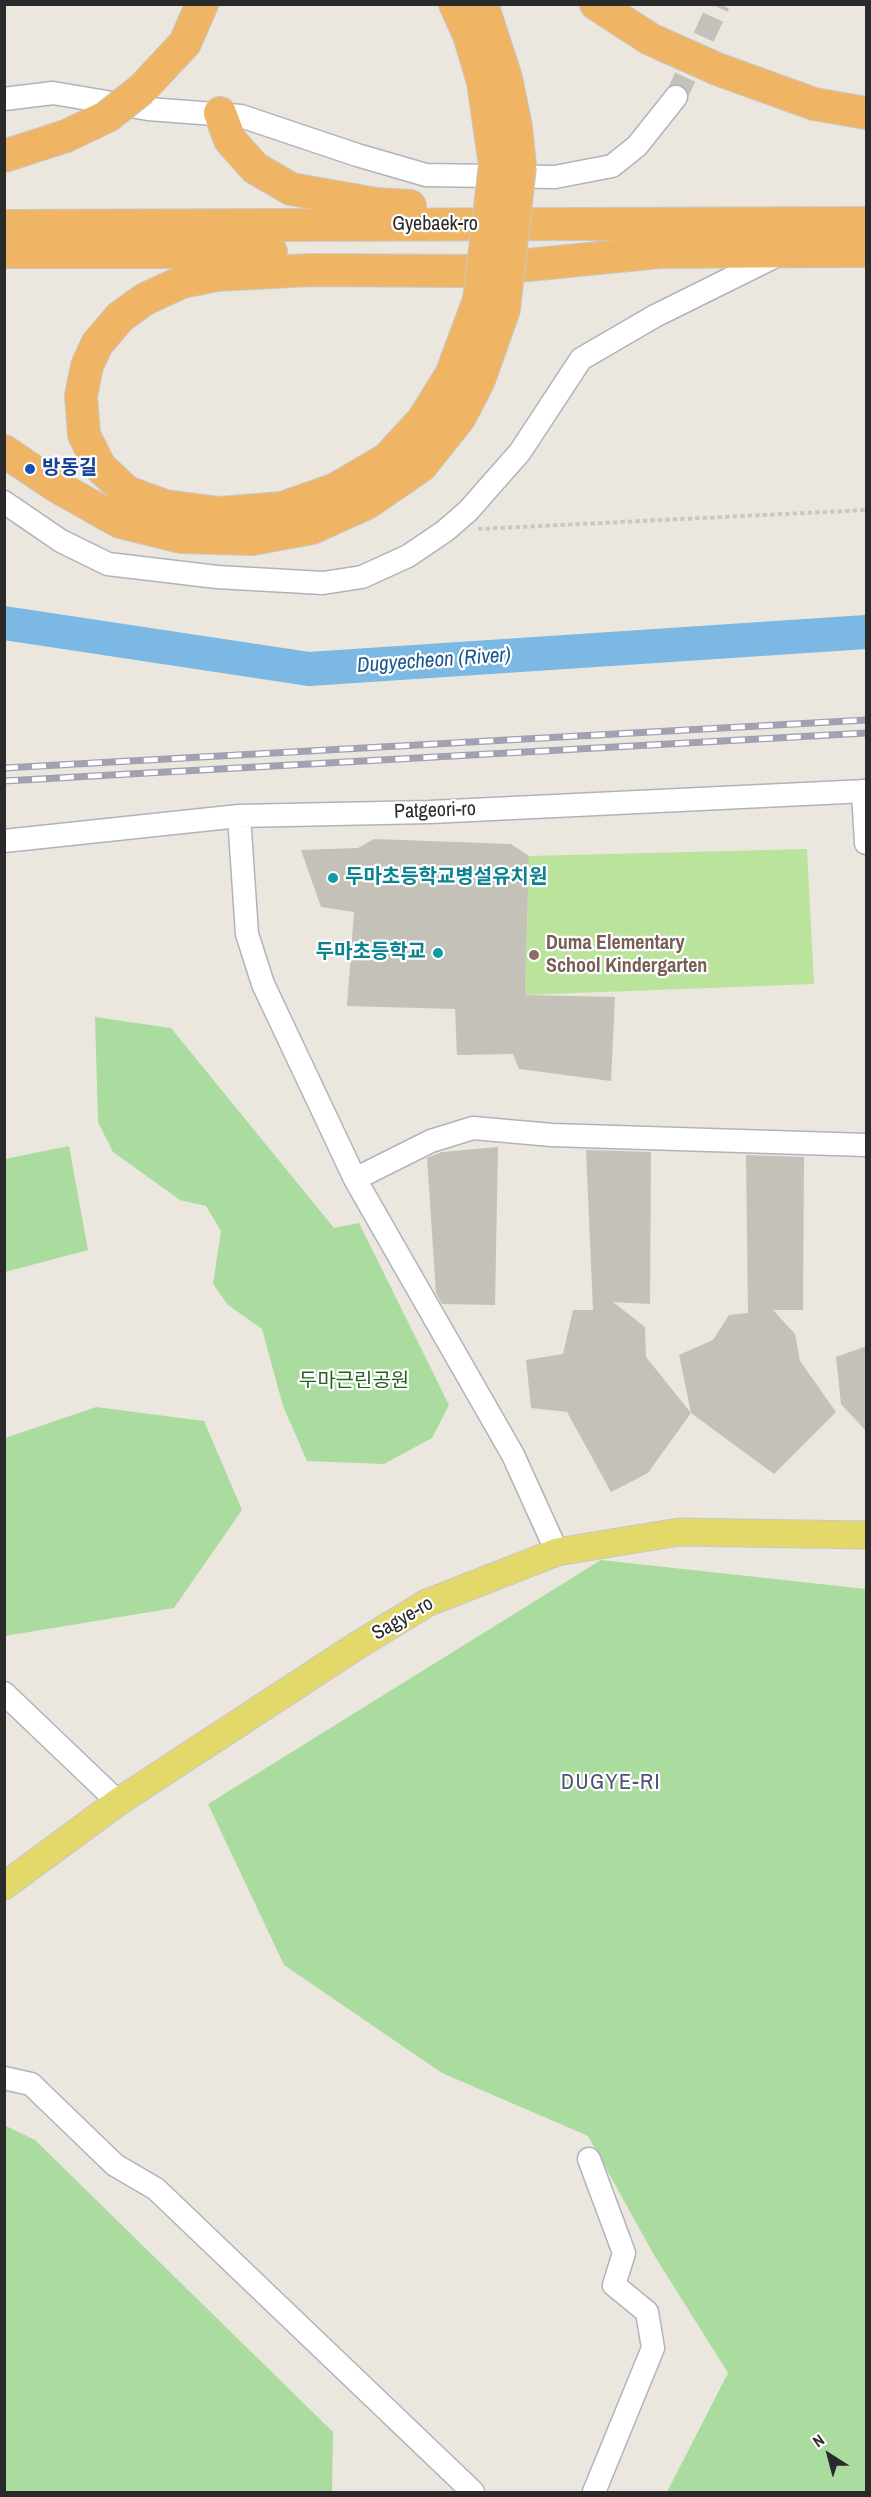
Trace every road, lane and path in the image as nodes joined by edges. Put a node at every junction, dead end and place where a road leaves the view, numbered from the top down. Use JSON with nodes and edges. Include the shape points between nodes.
{"nodes":[{"id":1,"x":202,"y":4,"type":"edge"},
{"id":2,"x":455,"y":4,"type":"edge"},
{"id":3,"x":482,"y":4,"type":"edge"},
{"id":4,"x":596,"y":4,"type":"edge"},
{"id":5,"x":676,"y":98,"type":"tunnel mouth"},
{"id":6,"x":4,"y":99,"type":"edge"},
{"id":7,"x":220,"y":113,"type":"junction"},
{"id":8,"x":867,"y":113,"type":"edge"},
{"id":9,"x":4,"y":156,"type":"edge"},
{"id":10,"x":507,"y":166,"type":"junction"},
{"id":11,"x":867,"y":223,"type":"edge"},
{"id":12,"x":547,"y":224,"type":"junction"},
{"id":13,"x":4,"y":226,"type":"edge"},
{"id":14,"x":4,"y":252,"type":"edge"},
{"id":15,"x":659,"y":252,"type":"junction"},
{"id":16,"x":785,"y":252,"type":"junction"},
{"id":17,"x":867,"y":252,"type":"edge"},
{"id":18,"x":491,"y":305,"type":"junction"},
{"id":19,"x":4,"y":451,"type":"edge"},
{"id":20,"x":4,"y":502,"type":"edge"},
{"id":21,"x":867,"y":510,"type":"edge"},
{"id":22,"x":445,"y":531,"type":"junction"},
{"id":23,"x":865,"y":791,"type":"edge"},
{"id":24,"x":239,"y":816,"type":"junction"},
{"id":25,"x":4,"y":842,"type":"edge"},
{"id":26,"x":867,"y":843,"type":"edge"},
{"id":27,"x":867,"y":1144,"type":"edge"},
{"id":28,"x":355,"y":1179,"type":"junction"},
{"id":29,"x":867,"y":1535,"type":"edge"},
{"id":30,"x":557,"y":1552,"type":"junction"},
{"id":31,"x":4,"y":1693,"type":"edge"},
{"id":32,"x":118,"y":1802,"type":"junction"},
{"id":33,"x":4,"y":1886,"type":"edge"},
{"id":34,"x":4,"y":2078,"type":"edge"},
{"id":35,"x":589,"y":2158,"type":"dead end"},
{"id":36,"x":473,"y":2493,"type":"edge"},
{"id":37,"x":594,"y":2493,"type":"edge"}],
"edges":[{"from":1,"to":9,"type":"highway","bridge":true,"via":[[185,43],[142,89],[108,116],[66,136]]},
{"from":2,"to":10,"type":"highway","via":[[469,35]]},
{"from":3,"to":10,"type":"highway","via":[[506,78],[516,127]]},
{"from":4,"to":8,"type":"highway","via":[[650,39],[717,69],[814,104]]},
{"from":5,"to":7,"type":"street","via":[[637,146],[612,166],[555,177],[426,174],[241,116]]},
{"from":6,"to":7,"type":"street","via":[[53,93],[148,109]]},
{"from":7,"to":12,"type":"highway","via":[[230,140],[255,168],[291,189],[376,204],[476,211]]},
{"from":10,"to":18,"type":"highway","bridge":true},
{"from":11,"to":12,"type":"highway","name":"Gyebaek-ro"},
{"from":12,"to":13,"type":"highway","name":"Gyebaek-ro"},
{"from":14,"to":15,"type":"highway","name":"Gyebaek-ro"},
{"from":15,"to":16,"type":"highway","name":"Gyebaek-ro"},
{"from":15,"to":18,"type":"highway","via":[[468,272],[311,270],[216,275],[182,282],[145,299],[120,317],[97,344],[87,366],[81,396],[84,435],[100,467],[127,492],[165,507],[220,513],[282,508],[336,489],[387,459],[423,420]]},
{"from":16,"to":17,"type":"highway","name":"Gyebaek-ro"},
{"from":16,"to":22,"type":"street","via":[[655,316],[581,360],[520,452]]},
{"from":18,"to":19,"type":"highway","via":[[479,380],[460,417],[421,466],[368,503],[312,528],[252,539],[181,537],[120,522]]},
{"from":20,"to":22,"type":"street","via":[[61,541],[108,564],[217,578],[323,583],[362,577],[408,556]]},
{"from":21,"to":22,"type":"path"},
{"from":23,"to":24,"type":"street","name":"Patgeori-ro","via":[[442,812]]},
{"from":23,"to":26,"type":"street"},
{"from":24,"to":25,"type":"street","name":"Patgeori-ro"},
{"from":24,"to":28,"type":"street","via":[[246,933],[263,984]]},
{"from":27,"to":28,"type":"street","via":[[552,1135],[473,1128],[431,1141]]},
{"from":28,"to":30,"type":"street","via":[[513,1455]]},
{"from":29,"to":30,"type":"main road","name":"Sagye-ro","via":[[679,1532]]},
{"from":30,"to":32,"type":"main road","name":"Sagye-ro","via":[[427,1603]]},
{"from":31,"to":32,"type":"street"},
{"from":32,"to":33,"type":"main road","name":"Sagye-ro"},
{"from":34,"to":36,"type":"street","via":[[31,2084],[116,2165],[156,2189]]},
{"from":35,"to":37,"type":"street","via":[[624,2253],[614,2285],[647,2312],[653,2348]]}]}
